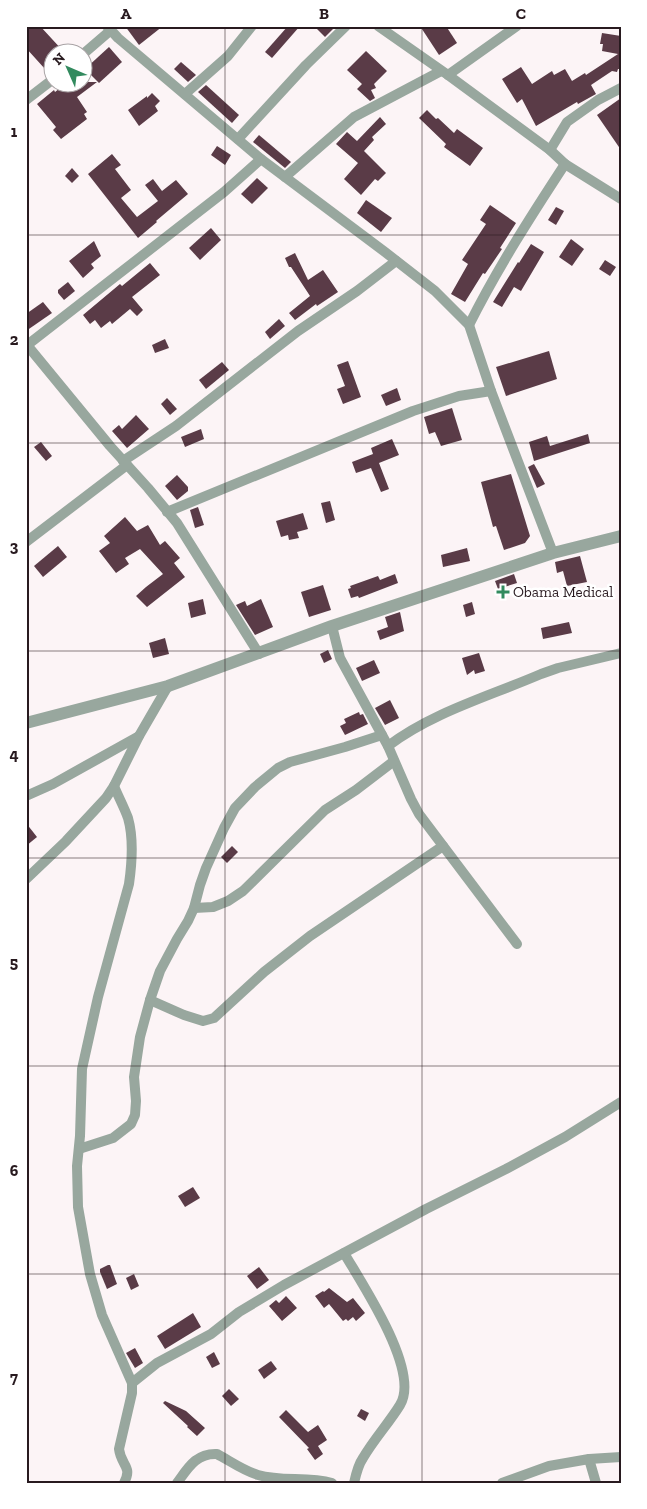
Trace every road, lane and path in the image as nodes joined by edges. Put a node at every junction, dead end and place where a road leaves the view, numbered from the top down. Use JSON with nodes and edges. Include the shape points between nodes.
{"nodes":[{"id":1,"x":252,"y":26,"type":"edge"},
{"id":2,"x":346,"y":26,"type":"edge"},
{"id":3,"x":378,"y":26,"type":"edge"},
{"id":4,"x":517,"y":26,"type":"edge"},
{"id":5,"x":109,"y":28,"type":"edge"},
{"id":6,"x":92,"y":45,"type":"edge"},
{"id":7,"x":445,"y":73,"type":"junction"},
{"id":8,"x":42,"y":88,"type":"edge"},
{"id":9,"x":621,"y":88,"type":"edge"},
{"id":10,"x":185,"y":94,"type":"junction"},
{"id":11,"x":26,"y":100,"type":"edge"},
{"id":12,"x":238,"y":139,"type":"junction"},
{"id":13,"x":550,"y":150,"type":"junction"},
{"id":14,"x":261,"y":159,"type":"junction"},
{"id":15,"x":565,"y":164,"type":"junction"},
{"id":16,"x":285,"y":177,"type":"junction"},
{"id":17,"x":621,"y":200,"type":"edge"},
{"id":18,"x":396,"y":260,"type":"junction"},
{"id":19,"x":469,"y":325,"type":"junction"},
{"id":20,"x":27,"y":346,"type":"edge"},
{"id":21,"x":491,"y":391,"type":"junction"},
{"id":22,"x":125,"y":463,"type":"junction"},
{"id":23,"x":167,"y":512,"type":"junction"},
{"id":24,"x":621,"y":536,"type":"edge"},
{"id":25,"x":26,"y":542,"type":"edge"},
{"id":26,"x":553,"y":553,"type":"junction"},
{"id":27,"x":332,"y":626,"type":"junction"},
{"id":28,"x":621,"y":653,"type":"edge"},
{"id":29,"x":259,"y":654,"type":"junction"},
{"id":30,"x":168,"y":686,"type":"junction"},
{"id":31,"x":26,"y":723,"type":"edge"},
{"id":32,"x":382,"y":735,"type":"junction"},
{"id":33,"x":139,"y":736,"type":"junction"},
{"id":34,"x":388,"y":746,"type":"junction"},
{"id":35,"x":394,"y":761,"type":"junction"},
{"id":36,"x":114,"y":786,"type":"junction"},
{"id":37,"x":26,"y":796,"type":"edge"},
{"id":38,"x":443,"y":846,"type":"junction"},
{"id":39,"x":26,"y":879,"type":"edge"},
{"id":40,"x":194,"y":908,"type":"junction"},
{"id":41,"x":517,"y":944,"type":"dead end"},
{"id":42,"x":150,"y":1000,"type":"junction"},
{"id":43,"x":621,"y":1102,"type":"edge"},
{"id":44,"x":79,"y":1149,"type":"junction"},
{"id":45,"x":344,"y":1253,"type":"junction"},
{"id":46,"x":132,"y":1383,"type":"junction"},
{"id":47,"x":621,"y":1457,"type":"edge"},
{"id":48,"x":589,"y":1459,"type":"junction"},
{"id":49,"x":124,"y":1483,"type":"edge"},
{"id":50,"x":178,"y":1483,"type":"edge"},
{"id":51,"x":332,"y":1483,"type":"edge"},
{"id":52,"x":354,"y":1483,"type":"edge"},
{"id":53,"x":502,"y":1483,"type":"edge"},
{"id":54,"x":596,"y":1483,"type":"edge"}],
"edges":[{"from":1,"to":10,"type":"street","via":[[228,56]]},
{"from":2,"to":12,"type":"street"},
{"from":3,"to":7,"type":"street"},
{"from":4,"to":7,"type":"street"},
{"from":5,"to":6,"type":"street"},
{"from":5,"to":10,"type":"street"},
{"from":7,"to":13,"type":"street"},
{"from":7,"to":16,"type":"street","via":[[397,93],[354,117]]},
{"from":8,"to":11,"type":"street"},
{"from":9,"to":13,"type":"street","via":[[568,122]]},
{"from":10,"to":12,"type":"street"},
{"from":12,"to":14,"type":"street"},
{"from":13,"to":15,"type":"street"},
{"from":14,"to":16,"type":"street"},
{"from":14,"to":20,"type":"street","via":[[224,192]]},
{"from":15,"to":17,"type":"street"},
{"from":15,"to":19,"type":"street","via":[[520,233]]},
{"from":16,"to":18,"type":"street"},
{"from":18,"to":19,"type":"street"},
{"from":18,"to":22,"type":"street"},
{"from":19,"to":21,"type":"street"},
{"from":20,"to":22,"type":"street"},
{"from":21,"to":23,"type":"street","via":[[459,396],[413,411]]},
{"from":21,"to":26,"type":"street"},
{"from":22,"to":23,"type":"street"},
{"from":22,"to":25,"type":"street"},
{"from":23,"to":29,"type":"street"},
{"from":24,"to":26,"type":"street"},
{"from":26,"to":27,"type":"street"},
{"from":27,"to":29,"type":"street"},
{"from":27,"to":32,"type":"street","via":[[340,658]]},
{"from":28,"to":34,"type":"street","via":[[541,674],[428,721]]},
{"from":29,"to":30,"type":"street"},
{"from":30,"to":31,"type":"street"},
{"from":30,"to":33,"type":"street"},
{"from":32,"to":34,"type":"street"},
{"from":32,"to":40,"type":"street","via":[[290,762],[255,787],[235,808],[224,828]]},
{"from":33,"to":36,"type":"street"},
{"from":33,"to":37,"type":"street"},
{"from":34,"to":35,"type":"street"},
{"from":35,"to":38,"type":"street","via":[[419,814]]},
{"from":35,"to":40,"type":"street","via":[[325,810],[243,891],[228,902]]},
{"from":36,"to":39,"type":"street","via":[[97,809]]},
{"from":36,"to":44,"type":"street","via":[[128,819],[131,867],[82,1069]]},
{"from":38,"to":41,"type":"street"},
{"from":38,"to":42,"type":"street","via":[[310,936],[264,972],[214,1018],[203,1021]]},
{"from":40,"to":42,"type":"street","via":[[160,971]]},
{"from":42,"to":44,"type":"street","via":[[134,1077],[136,1115],[131,1124],[113,1138]]},
{"from":43,"to":45,"type":"street","via":[[566,1137]]},
{"from":44,"to":46,"type":"street","via":[[78,1207],[90,1274],[102,1315]]},
{"from":45,"to":46,"type":"street","via":[[239,1312],[211,1334],[157,1363]]},
{"from":45,"to":52,"type":"street","via":[[398,1352],[405,1389],[402,1403],[362,1459]]},
{"from":46,"to":49,"type":"street","via":[[119,1449],[120,1458],[128,1469]]},
{"from":47,"to":48,"type":"street"},
{"from":48,"to":53,"type":"street","via":[[549,1466]]},
{"from":48,"to":54,"type":"street"},
{"from":50,"to":51,"type":"street","via":[[194,1461],[202,1455],[211,1454],[258,1475]]}]}
